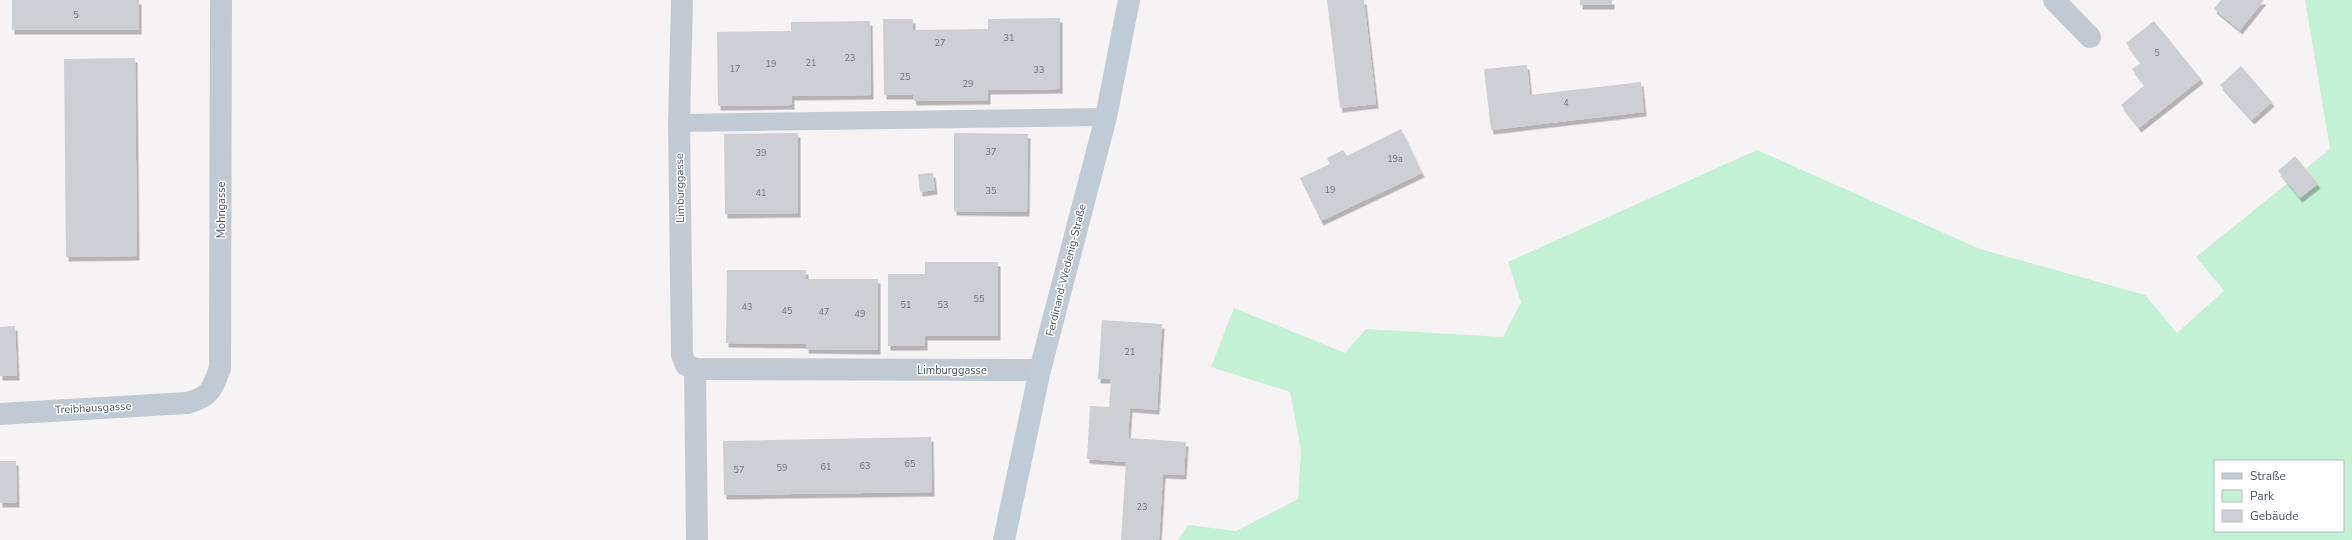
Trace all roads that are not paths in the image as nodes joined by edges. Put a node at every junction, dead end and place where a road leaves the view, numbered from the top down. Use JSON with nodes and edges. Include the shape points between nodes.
{"nodes":[{"id":1,"x":221,"y":0,"type":"edge"},
{"id":2,"x":682,"y":0,"type":"edge"},
{"id":3,"x":1129,"y":0,"type":"edge"},
{"id":4,"x":2054,"y":0,"type":"edge"},
{"id":5,"x":2090,"y":37,"type":"dead end"},
{"id":6,"x":1106,"y":117,"type":"junction"},
{"id":7,"x":678,"y":123,"type":"junction"},
{"id":8,"x":695,"y":369,"type":"junction"},
{"id":9,"x":1040,"y":370,"type":"junction"},
{"id":10,"x":187,"y":403,"type":"joint"},
{"id":11,"x":0,"y":414,"type":"edge"},
{"id":12,"x":697,"y":540,"type":"edge"},
{"id":13,"x":1004,"y":540,"type":"edge"}],
"edges":[{"from":1,"to":10,"type":"street","name":"Mohngasse","via":[[220,368],[214,386],[203,399]]},
{"from":2,"to":7,"type":"street","name":"Limburggasse"},
{"from":3,"to":6,"type":"street","name":"Ferdinand-Wedenig-Straße"},
{"from":4,"to":5,"type":"street"},
{"from":6,"to":7,"type":"lane"},
{"from":6,"to":9,"type":"street","name":"Ferdinand-Wedenig-Straße"},
{"from":7,"to":8,"type":"street","name":"Limburggasse","via":[[682,355],[686,365]]},
{"from":8,"to":9,"type":"street","name":"Limburggasse"},
{"from":8,"to":12,"type":"street"},
{"from":9,"to":13,"type":"street","name":"Ferdinand-Wedenig-Straße"},
{"from":10,"to":11,"type":"street","name":"Treibhausgasse"}]}
